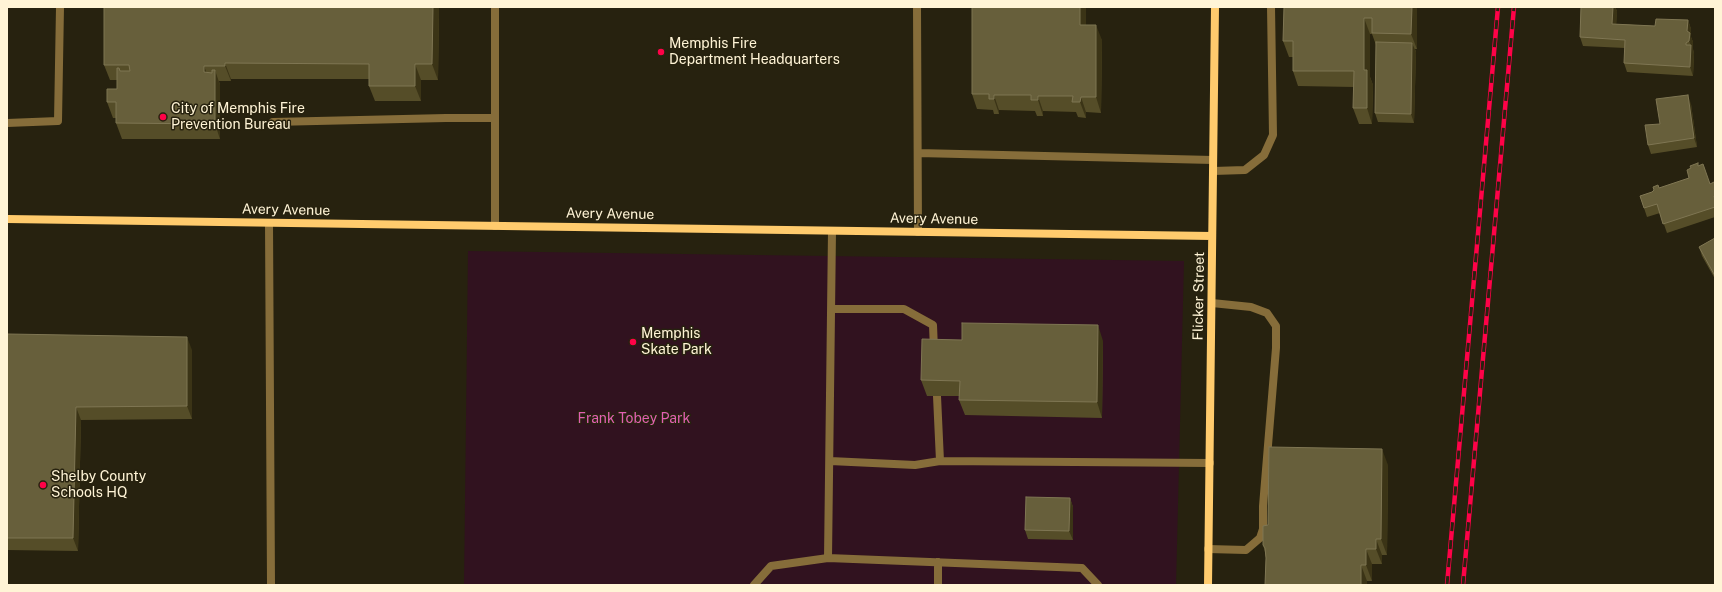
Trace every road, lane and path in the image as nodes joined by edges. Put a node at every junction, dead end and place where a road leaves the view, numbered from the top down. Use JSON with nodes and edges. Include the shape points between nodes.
{"nodes":[{"id":1,"x":60,"y":7,"type":"edge"},
{"id":2,"x":495,"y":7,"type":"edge"},
{"id":3,"x":917,"y":7,"type":"edge"},
{"id":4,"x":1215,"y":7,"type":"edge"},
{"id":5,"x":1271,"y":7,"type":"edge"},
{"id":6,"x":495,"y":118,"type":"junction"},
{"id":7,"x":273,"y":122,"type":"dead end"},
{"id":8,"x":7,"y":123,"type":"edge"},
{"id":9,"x":918,"y":153,"type":"junction"},
{"id":10,"x":1213,"y":160,"type":"junction"},
{"id":11,"x":1213,"y":170,"type":"junction"},
{"id":12,"x":7,"y":218,"type":"edge"},
{"id":13,"x":269,"y":223,"type":"junction"},
{"id":14,"x":495,"y":226,"type":"junction"},
{"id":15,"x":832,"y":231,"type":"junction"},
{"id":16,"x":918,"y":232,"type":"junction"},
{"id":17,"x":1212,"y":236,"type":"junction"},
{"id":18,"x":1212,"y":303,"type":"junction"},
{"id":19,"x":832,"y":309,"type":"junction"},
{"id":20,"x":935,"y":355,"type":"edge"},
{"id":21,"x":937,"y":396,"type":"edge"},
{"id":22,"x":830,"y":461,"type":"junction"},
{"id":23,"x":940,"y":461,"type":"junction"},
{"id":24,"x":1210,"y":462,"type":"junction"},
{"id":25,"x":1208,"y":549,"type":"junction"},
{"id":26,"x":828,"y":558,"type":"junction"},
{"id":27,"x":938,"y":562,"type":"junction"},
{"id":28,"x":271,"y":585,"type":"edge"},
{"id":29,"x":754,"y":585,"type":"edge"},
{"id":30,"x":938,"y":585,"type":"edge"},
{"id":31,"x":1098,"y":585,"type":"edge"},
{"id":32,"x":1208,"y":585,"type":"edge"}],
"edges":[{"from":1,"to":8,"type":"lane","via":[[58,121]]},
{"from":2,"to":6,"type":"lane"},
{"from":3,"to":9,"type":"lane"},
{"from":4,"to":10,"type":"street","name":"Flicker Street"},
{"from":5,"to":11,"type":"lane","via":[[1272,135],[1264,155],[1245,170]]},
{"from":6,"to":7,"type":"lane"},
{"from":6,"to":14,"type":"lane"},
{"from":9,"to":10,"type":"lane"},
{"from":9,"to":16,"type":"lane"},
{"from":10,"to":11,"type":"street","name":"Flicker Street"},
{"from":11,"to":17,"type":"street","name":"Flicker Street"},
{"from":12,"to":13,"type":"street","name":"Avery Avenue"},
{"from":13,"to":14,"type":"street","name":"Avery Avenue"},
{"from":13,"to":28,"type":"lane"},
{"from":14,"to":15,"type":"street","name":"Avery Avenue"},
{"from":15,"to":16,"type":"street","name":"Avery Avenue"},
{"from":15,"to":19,"type":"lane"},
{"from":16,"to":17,"type":"street","name":"Avery Avenue"},
{"from":17,"to":18,"type":"street","name":"Flicker Street"},
{"from":18,"to":24,"type":"street","name":"Flicker Street"},
{"from":18,"to":25,"type":"lane","via":[[1251,307],[1267,313],[1276,326],[1276,348],[1263,529],[1260,538],[1246,550]]},
{"from":19,"to":20,"type":"lane","via":[[904,309],[933,325]]},
{"from":19,"to":22,"type":"lane"},
{"from":21,"to":23,"type":"lane"},
{"from":22,"to":23,"type":"lane","via":[[915,465]]},
{"from":22,"to":26,"type":"lane"},
{"from":23,"to":24,"type":"lane"},
{"from":24,"to":25,"type":"street","name":"Flicker Street"},
{"from":25,"to":32,"type":"street","name":"Flicker Street"},
{"from":26,"to":27,"type":"lane"},
{"from":26,"to":29,"type":"lane","via":[[771,566]]},
{"from":27,"to":30,"type":"lane"},
{"from":27,"to":31,"type":"lane","via":[[1082,568]]}]}
